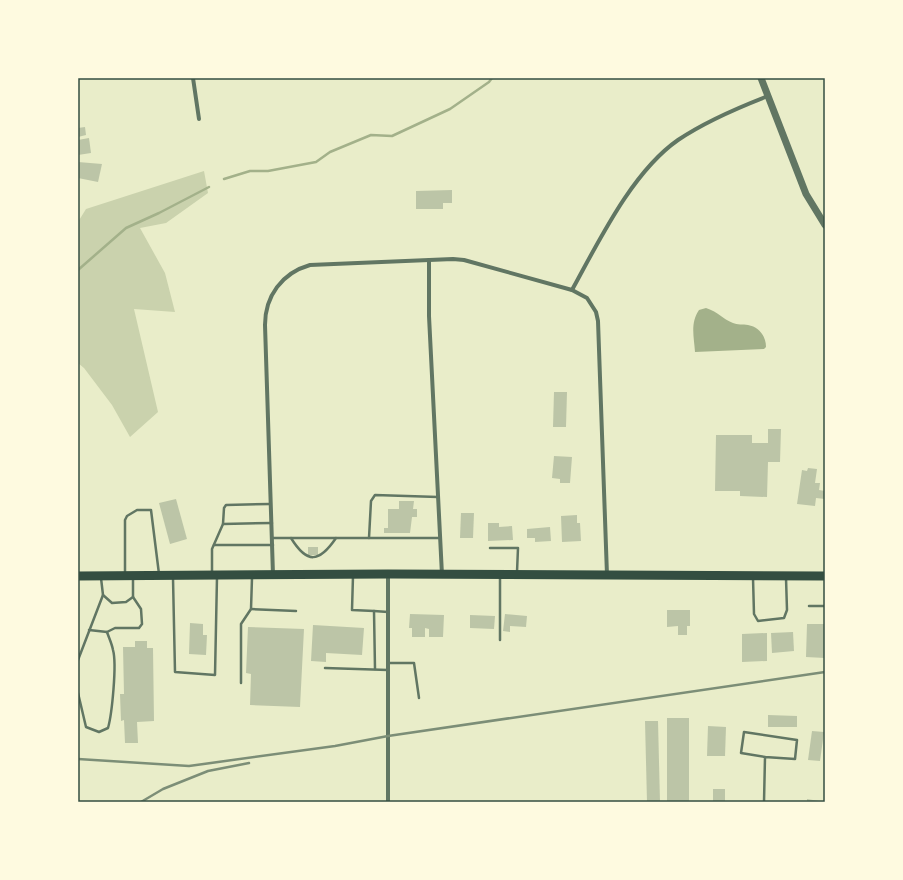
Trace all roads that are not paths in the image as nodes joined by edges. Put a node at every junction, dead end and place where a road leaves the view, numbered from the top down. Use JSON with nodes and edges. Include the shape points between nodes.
{"nodes":[{"id":1,"x":193,"y":78,"type":"edge"},
{"id":2,"x":761,"y":78,"type":"edge"},
{"id":3,"x":768,"y":96,"type":"junction"},
{"id":4,"x":199,"y":119,"type":"dead end"},
{"id":5,"x":825,"y":225,"type":"edge"},
{"id":6,"x":429,"y":260,"type":"junction"},
{"id":7,"x":572,"y":290,"type":"junction"},
{"id":8,"x":438,"y":497,"type":"junction"},
{"id":9,"x":271,"y":504,"type":"junction"},
{"id":10,"x":272,"y":523,"type":"junction"},
{"id":11,"x":223,"y":524,"type":"junction"},
{"id":12,"x":272,"y":538,"type":"junction"},
{"id":13,"x":290,"y":538,"type":"junction"},
{"id":14,"x":336,"y":538,"type":"junction"},
{"id":15,"x":369,"y":538,"type":"junction"},
{"id":16,"x":440,"y":538,"type":"junction"},
{"id":17,"x":214,"y":545,"type":"junction"},
{"id":18,"x":272,"y":545,"type":"junction"},
{"id":19,"x":490,"y":548,"type":"dead end"},
{"id":20,"x":388,"y":574,"type":"junction"},
{"id":21,"x":159,"y":575,"type":"junction"},
{"id":22,"x":214,"y":575,"type":"junction"},
{"id":23,"x":252,"y":575,"type":"junction"},
{"id":24,"x":273,"y":575,"type":"junction"},
{"id":25,"x":354,"y":575,"type":"junction"},
{"id":26,"x":500,"y":575,"type":"junction"},
{"id":27,"x":517,"y":575,"type":"junction"},
{"id":28,"x":607,"y":575,"type":"junction"},
{"id":29,"x":78,"y":576,"type":"edge"},
{"id":30,"x":101,"y":576,"type":"junction"},
{"id":31,"x":129,"y":576,"type":"junction"},
{"id":32,"x":173,"y":576,"type":"junction"},
{"id":33,"x":442,"y":576,"type":"junction"},
{"id":34,"x":753,"y":576,"type":"junction"},
{"id":35,"x":786,"y":576,"type":"junction"},
{"id":36,"x":825,"y":576,"type":"edge"},
{"id":37,"x":103,"y":595,"type":"junction"},
{"id":38,"x":133,"y":597,"type":"junction"},
{"id":39,"x":809,"y":606,"type":"dead end"},
{"id":40,"x":825,"y":606,"type":"edge"},
{"id":41,"x":251,"y":609,"type":"junction"},
{"id":42,"x":374,"y":611,"type":"junction"},
{"id":43,"x":296,"y":612,"type":"dead end"},
{"id":44,"x":388,"y":612,"type":"junction"},
{"id":45,"x":89,"y":630,"type":"junction"},
{"id":46,"x":106,"y":632,"type":"junction"},
{"id":47,"x":500,"y":640,"type":"dead end"},
{"id":48,"x":78,"y":660,"type":"edge"},
{"id":49,"x":388,"y":664,"type":"junction"},
{"id":50,"x":326,"y":668,"type":"dead end"},
{"id":51,"x":375,"y":669,"type":"junction"},
{"id":52,"x":388,"y":670,"type":"junction"},
{"id":53,"x":241,"y":683,"type":"dead end"},
{"id":54,"x":78,"y":693,"type":"edge"},
{"id":55,"x":419,"y":698,"type":"dead end"},
{"id":56,"x":765,"y":757,"type":"junction"},
{"id":57,"x":388,"y":802,"type":"edge"},
{"id":58,"x":764,"y":802,"type":"edge"}],
"edges":[{"from":1,"to":4,"type":"street"},
{"from":2,"to":3,"type":"street"},
{"from":3,"to":5,"type":"street","via":[[806,194]]},
{"from":3,"to":7,"type":"street","via":[[700,126],[657,158],[633,186]]},
{"from":6,"to":7,"type":"street","via":[[464,260]]},
{"from":6,"to":8,"type":"street","via":[[429,316]]},
{"from":6,"to":9,"type":"street","via":[[310,265],[292,272],[277,286],[268,303],[264,325]]},
{"from":7,"to":28,"type":"street","via":[[587,298],[596,312],[598,321]]},
{"from":8,"to":15,"type":"lane","via":[[375,495],[371,501]]},
{"from":8,"to":16,"type":"street"},
{"from":9,"to":10,"type":"street"},
{"from":9,"to":11,"type":"lane","via":[[226,505]]},
{"from":10,"to":11,"type":"lane"},
{"from":10,"to":12,"type":"street"},
{"from":11,"to":17,"type":"lane"},
{"from":12,"to":13,"type":"lane"},
{"from":12,"to":18,"type":"street"},
{"from":13,"to":14,"type":"lane"},
{"from":13,"to":14,"type":"lane","via":[[298,550],[307,557],[316,557],[326,552]]},
{"from":14,"to":15,"type":"lane"},
{"from":15,"to":16,"type":"lane"},
{"from":16,"to":33,"type":"street"},
{"from":17,"to":18,"type":"lane"},
{"from":17,"to":22,"type":"lane"},
{"from":18,"to":24,"type":"street"},
{"from":19,"to":27,"type":"lane","via":[[518,548]]},
{"from":20,"to":25,"type":"main road"},
{"from":20,"to":33,"type":"main road"},
{"from":20,"to":44,"type":"street"},
{"from":21,"to":31,"type":"main road"},
{"from":21,"to":31,"type":"lane","via":[[151,510],[144,510],[132,512],[125,520]]},
{"from":21,"to":32,"type":"main road"},
{"from":22,"to":23,"type":"main road"},
{"from":22,"to":32,"type":"main road"},
{"from":22,"to":32,"type":"lane","via":[[215,675],[175,672]]},
{"from":23,"to":24,"type":"main road"},
{"from":23,"to":41,"type":"lane"},
{"from":24,"to":25,"type":"main road"},
{"from":25,"to":42,"type":"lane","via":[[352,610]]},
{"from":26,"to":27,"type":"main road"},
{"from":26,"to":33,"type":"main road"},
{"from":26,"to":47,"type":"lane"},
{"from":27,"to":28,"type":"main road"},
{"from":28,"to":34,"type":"main road"},
{"from":29,"to":30,"type":"main road"},
{"from":30,"to":31,"type":"main road"},
{"from":30,"to":37,"type":"lane"},
{"from":31,"to":38,"type":"lane"},
{"from":34,"to":35,"type":"main road"},
{"from":34,"to":35,"type":"lane","via":[[754,614],[758,621],[784,618],[787,610]]},
{"from":35,"to":36,"type":"main road"},
{"from":37,"to":38,"type":"lane","via":[[112,603],[126,602]]},
{"from":37,"to":45,"type":"lane"},
{"from":38,"to":46,"type":"lane","via":[[142,609],[142,624],[139,628],[115,628]]},
{"from":39,"to":40,"type":"lane"},
{"from":41,"to":43,"type":"lane"},
{"from":41,"to":53,"type":"lane","via":[[241,624]]},
{"from":42,"to":44,"type":"lane"},
{"from":42,"to":51,"type":"lane"},
{"from":44,"to":49,"type":"street"},
{"from":45,"to":46,"type":"lane"},
{"from":45,"to":48,"type":"lane"},
{"from":46,"to":54,"type":"lane","via":[[114,651],[115,669],[112,715],[108,728],[99,732],[86,727]]},
{"from":49,"to":52,"type":"street"},
{"from":49,"to":55,"type":"lane","via":[[414,663]]},
{"from":50,"to":51,"type":"lane"},
{"from":51,"to":52,"type":"lane"},
{"from":52,"to":57,"type":"street"},
{"from":56,"to":56,"type":"lane","via":[[795,759],[797,740],[744,732],[741,752]]},
{"from":56,"to":58,"type":"lane"}]}
